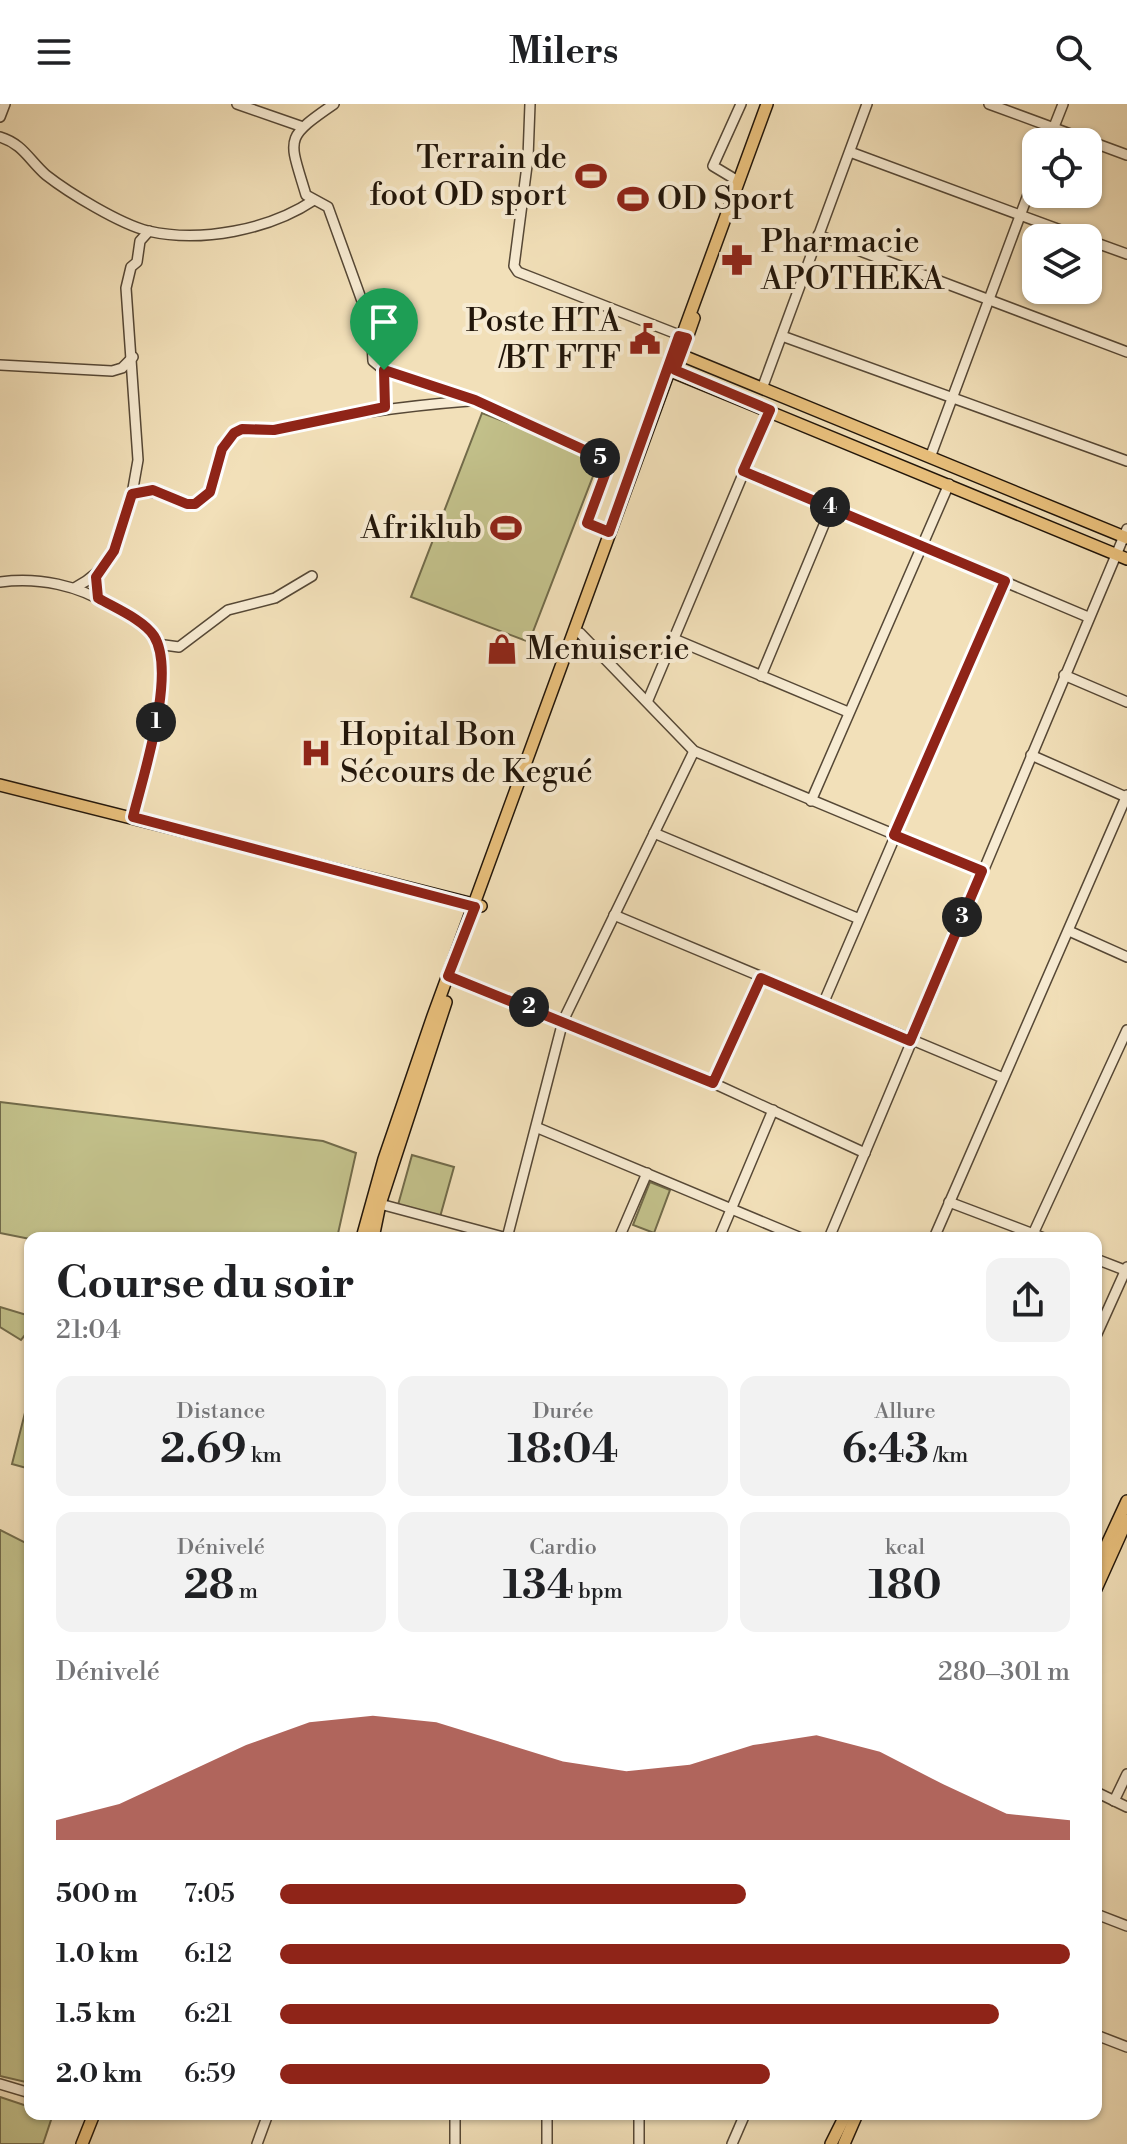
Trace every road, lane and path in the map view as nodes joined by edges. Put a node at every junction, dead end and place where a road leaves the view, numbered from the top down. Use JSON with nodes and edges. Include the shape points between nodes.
{"nodes":[{"id":1,"x":5,"y":104,"type":"edge"},
{"id":2,"x":237,"y":104,"type":"edge"},
{"id":3,"x":334,"y":104,"type":"edge"},
{"id":4,"x":530,"y":104,"type":"edge"},
{"id":5,"x":741,"y":104,"type":"edge"},
{"id":6,"x":767,"y":104,"type":"edge"},
{"id":7,"x":774,"y":104,"type":"edge"},
{"id":8,"x":867,"y":104,"type":"edge"},
{"id":9,"x":989,"y":104,"type":"edge"},
{"id":10,"x":1063,"y":104,"type":"edge"},
{"id":11,"x":0,"y":117,"type":"edge"},
{"id":12,"x":303,"y":127,"type":"junction"},
{"id":13,"x":1053,"y":128,"type":"joint"},
{"id":14,"x":0,"y":137,"type":"edge"},
{"id":15,"x":1102,"y":146,"type":"edge"},
{"id":16,"x":850,"y":152,"type":"junction"},
{"id":17,"x":1127,"y":155,"type":"edge"},
{"id":18,"x":738,"y":181,"type":"junction"},
{"id":19,"x":314,"y":200,"type":"junction"},
{"id":20,"x":1023,"y":208,"type":"edge"},
{"id":21,"x":1020,"y":215,"type":"junction"},
{"id":22,"x":1044,"y":224,"type":"edge"},
{"id":23,"x":149,"y":231,"type":"junction"},
{"id":24,"x":818,"y":235,"type":"junction"},
{"id":25,"x":1102,"y":245,"type":"edge"},
{"id":26,"x":1127,"y":254,"type":"edge"},
{"id":27,"x":986,"y":298,"type":"junction"},
{"id":28,"x":782,"y":336,"type":"junction"},
{"id":29,"x":683,"y":337,"type":"junction"},
{"id":30,"x":1127,"y":352,"type":"edge"},
{"id":31,"x":678,"y":353,"type":"junction"},
{"id":32,"x":133,"y":357,"type":"junction"},
{"id":33,"x":0,"y":365,"type":"edge"},
{"id":34,"x":384,"y":370,"type":"junction"},
{"id":35,"x":672,"y":370,"type":"junction"},
{"id":36,"x":763,"y":386,"type":"junction"},
{"id":37,"x":475,"y":400,"type":"junction"},
{"id":38,"x":951,"y":400,"type":"junction"},
{"id":39,"x":385,"y":407,"type":"junction"},
{"id":40,"x":770,"y":410,"type":"junction"},
{"id":41,"x":931,"y":455,"type":"junction"},
{"id":42,"x":1127,"y":461,"type":"edge"},
{"id":43,"x":743,"y":471,"type":"junction"},
{"id":44,"x":949,"y":484,"type":"junction"},
{"id":45,"x":132,"y":494,"type":"junction"},
{"id":46,"x":831,"y":508,"type":"junction"},
{"id":47,"x":609,"y":532,"type":"junction"},
{"id":48,"x":1126,"y":535,"type":"edge"},
{"id":49,"x":921,"y":545,"type":"junction"},
{"id":50,"x":1121,"y":557,"type":"edge"},
{"id":51,"x":0,"y":572,"type":"edge"},
{"id":52,"x":312,"y":576,"type":"dead end"},
{"id":53,"x":96,"y":577,"type":"junction"},
{"id":54,"x":4,"y":581,"type":"edge"},
{"id":55,"x":1005,"y":581,"type":"junction"},
{"id":56,"x":76,"y":587,"type":"junction"},
{"id":57,"x":98,"y":598,"type":"junction"},
{"id":58,"x":1088,"y":617,"type":"junction"},
{"id":59,"x":580,"y":633,"type":"junction"},
{"id":60,"x":674,"y":639,"type":"junction"},
{"id":61,"x":157,"y":644,"type":"junction"},
{"id":62,"x":1064,"y":675,"type":"junction"},
{"id":63,"x":761,"y":676,"type":"junction"},
{"id":64,"x":648,"y":700,"type":"junction"},
{"id":65,"x":1127,"y":702,"type":"edge"},
{"id":66,"x":848,"y":712,"type":"junction"},
{"id":67,"x":694,"y":751,"type":"junction"},
{"id":68,"x":1031,"y":755,"type":"junction"},
{"id":69,"x":0,"y":785,"type":"edge"},
{"id":70,"x":1127,"y":796,"type":"edge"},
{"id":71,"x":811,"y":801,"type":"junction"},
{"id":72,"x":133,"y":817,"type":"junction"},
{"id":73,"x":654,"y":833,"type":"junction"},
{"id":74,"x":894,"y":835,"type":"junction"},
{"id":75,"x":982,"y":871,"type":"junction"},
{"id":76,"x":478,"y":906,"type":"junction"},
{"id":77,"x":614,"y":915,"type":"junction"},
{"id":78,"x":857,"y":918,"type":"junction"},
{"id":79,"x":1069,"y":931,"type":"junction"},
{"id":80,"x":1127,"y":957,"type":"edge"},
{"id":81,"x":451,"y":977,"type":"junction"},
{"id":82,"x":761,"y":978,"type":"junction"},
{"id":83,"x":823,"y":1004,"type":"junction"},
{"id":84,"x":563,"y":1021,"type":"junction"},
{"id":85,"x":1127,"y":1030,"type":"edge"},
{"id":86,"x":910,"y":1041,"type":"junction"},
{"id":87,"x":1003,"y":1078,"type":"junction"},
{"id":88,"x":713,"y":1083,"type":"junction"},
{"id":89,"x":773,"y":1110,"type":"junction"},
{"id":90,"x":538,"y":1128,"type":"junction"},
{"id":91,"x":865,"y":1153,"type":"junction"},
{"id":92,"x":647,"y":1173,"type":"junction"},
{"id":93,"x":949,"y":1202,"type":"junction"},
{"id":94,"x":380,"y":1204,"type":"junction"},
{"id":95,"x":732,"y":1208,"type":"junction"},
{"id":96,"x":364,"y":1232,"type":"edge"},
{"id":97,"x":374,"y":1232,"type":"edge"},
{"id":98,"x":485,"y":1232,"type":"edge"},
{"id":99,"x":509,"y":1232,"type":"edge"},
{"id":100,"x":622,"y":1232,"type":"edge"},
{"id":101,"x":722,"y":1232,"type":"edge"},
{"id":102,"x":787,"y":1232,"type":"edge"},
{"id":103,"x":832,"y":1232,"type":"edge"},
{"id":104,"x":936,"y":1232,"type":"edge"},
{"id":105,"x":1028,"y":1232,"type":"edge"},
{"id":106,"x":1034,"y":1232,"type":"edge"},
{"id":107,"x":1102,"y":1261,"type":"edge"},
{"id":108,"x":1127,"y":1270,"type":"edge"},
{"id":109,"x":1102,"y":1323,"type":"edge"},
{"id":110,"x":1127,"y":1501,"type":"edge"},
{"id":111,"x":1127,"y":1520,"type":"edge"},
{"id":112,"x":1102,"y":1555,"type":"edge"},
{"id":113,"x":1102,"y":1575,"type":"edge"},
{"id":114,"x":1127,"y":1774,"type":"edge"},
{"id":115,"x":1102,"y":1795,"type":"edge"},
{"id":116,"x":1114,"y":1801,"type":"junction"},
{"id":117,"x":1127,"y":1807,"type":"edge"},
{"id":118,"x":1102,"y":1916,"type":"edge"},
{"id":119,"x":1127,"y":1926,"type":"edge"},
{"id":120,"x":1102,"y":2037,"type":"edge"},
{"id":121,"x":1127,"y":2047,"type":"edge"},
{"id":122,"x":0,"y":2084,"type":"edge"},
{"id":123,"x":24,"y":2091,"type":"edge"},
{"id":124,"x":84,"y":2120,"type":"edge"},
{"id":125,"x":92,"y":2120,"type":"edge"},
{"id":126,"x":266,"y":2120,"type":"edge"},
{"id":127,"x":455,"y":2120,"type":"edge"},
{"id":128,"x":547,"y":2120,"type":"edge"},
{"id":129,"x":639,"y":2120,"type":"edge"},
{"id":130,"x":742,"y":2120,"type":"edge"},
{"id":131,"x":843,"y":2120,"type":"edge"},
{"id":132,"x":854,"y":2120,"type":"edge"},
{"id":133,"x":74,"y":2144,"type":"edge"},
{"id":134,"x":82,"y":2144,"type":"edge"},
{"id":135,"x":257,"y":2144,"type":"edge"},
{"id":136,"x":455,"y":2144,"type":"edge"},
{"id":137,"x":547,"y":2144,"type":"edge"},
{"id":138,"x":639,"y":2144,"type":"edge"},
{"id":139,"x":732,"y":2144,"type":"edge"},
{"id":140,"x":831,"y":2144,"type":"edge"},
{"id":141,"x":844,"y":2144,"type":"edge"}],
"edges":[{"from":1,"to":11,"type":"street"},
{"from":2,"to":12,"type":"street"},
{"from":3,"to":12,"type":"street"},
{"from":4,"to":29,"type":"street","via":[[514,266]]},
{"from":5,"to":18,"type":"street","via":[[713,166]]},
{"from":6,"to":18,"type":"main road"},
{"from":7,"to":29,"type":"main road"},
{"from":8,"to":16,"type":"street"},
{"from":9,"to":13,"type":"street"},
{"from":10,"to":13,"type":"street"},
{"from":12,"to":19,"type":"street","via":[[293,137],[292,149],[306,195]]},
{"from":14,"to":23,"type":"street","via":[[16,141],[46,174],[80,197]]},
{"from":15,"to":17,"type":"street"},
{"from":16,"to":21,"type":"street"},
{"from":16,"to":24,"type":"street"},
{"from":18,"to":29,"type":"main road"},
{"from":19,"to":23,"type":"street","via":[[278,219],[213,235]]},
{"from":19,"to":34,"type":"street","via":[[328,207],[371,326],[373,361]]},
{"from":20,"to":21,"type":"street"},
{"from":21,"to":22,"type":"street"},
{"from":21,"to":27,"type":"street"},
{"from":23,"to":32,"type":"street","via":[[140,241],[126,288]]},
{"from":24,"to":27,"type":"street"},
{"from":24,"to":28,"type":"street"},
{"from":25,"to":26,"type":"street"},
{"from":27,"to":30,"type":"street"},
{"from":27,"to":38,"type":"street"},
{"from":28,"to":36,"type":"street"},
{"from":28,"to":38,"type":"street"},
{"from":29,"to":31,"type":"main road"},
{"from":31,"to":35,"type":"main road"},
{"from":31,"to":36,"type":"main road"},
{"from":32,"to":33,"type":"street","via":[[112,371]]},
{"from":32,"to":45,"type":"street","via":[[138,460]]},
{"from":34,"to":37,"type":"street"},
{"from":34,"to":39,"type":"street"},
{"from":35,"to":40,"type":"main road"},
{"from":35,"to":47,"type":"main road"},
{"from":35,"to":59,"type":"main road"},
{"from":36,"to":41,"type":"main road"},
{"from":37,"to":39,"type":"street"},
{"from":37,"to":47,"type":"street","via":[[604,459],[607,469],[587,523]]},
{"from":38,"to":41,"type":"street"},
{"from":38,"to":42,"type":"street"},
{"from":39,"to":45,"type":"street","via":[[234,433],[222,449],[210,492],[195,504],[153,490]]},
{"from":40,"to":43,"type":"street"},
{"from":40,"to":44,"type":"main road"},
{"from":41,"to":48,"type":"main road"},
{"from":43,"to":46,"type":"street"},
{"from":43,"to":60,"type":"street"},
{"from":44,"to":49,"type":"street"},
{"from":44,"to":50,"type":"main road"},
{"from":45,"to":53,"type":"street","via":[[114,551]]},
{"from":46,"to":49,"type":"street"},
{"from":46,"to":63,"type":"street"},
{"from":47,"to":76,"type":"main road"},
{"from":48,"to":50,"type":"street"},
{"from":49,"to":55,"type":"street"},
{"from":49,"to":66,"type":"street"},
{"from":50,"to":58,"type":"street"},
{"from":51,"to":54,"type":"street"},
{"from":52,"to":61,"type":"street","via":[[275,598],[228,610],[179,647]]},
{"from":53,"to":56,"type":"street"},
{"from":53,"to":57,"type":"street"},
{"from":54,"to":56,"type":"street"},
{"from":55,"to":58,"type":"street"},
{"from":55,"to":74,"type":"street"},
{"from":56,"to":57,"type":"street"},
{"from":57,"to":61,"type":"street","via":[[144,626]]},
{"from":58,"to":62,"type":"street"},
{"from":59,"to":64,"type":"street"},
{"from":59,"to":76,"type":"main road"},
{"from":60,"to":63,"type":"street"},
{"from":60,"to":64,"type":"street"},
{"from":61,"to":72,"type":"street","via":[[161,695]]},
{"from":62,"to":65,"type":"street"},
{"from":62,"to":68,"type":"street"},
{"from":63,"to":66,"type":"street"},
{"from":64,"to":67,"type":"street"},
{"from":66,"to":71,"type":"street"},
{"from":67,"to":71,"type":"street"},
{"from":67,"to":73,"type":"street"},
{"from":68,"to":70,"type":"street"},
{"from":68,"to":75,"type":"street"},
{"from":69,"to":72,"type":"main road"},
{"from":70,"to":79,"type":"street"},
{"from":71,"to":74,"type":"street"},
{"from":72,"to":76,"type":"main road"},
{"from":73,"to":77,"type":"street"},
{"from":73,"to":78,"type":"street"},
{"from":74,"to":75,"type":"street"},
{"from":74,"to":78,"type":"street"},
{"from":75,"to":86,"type":"street"},
{"from":76,"to":81,"type":"main road"},
{"from":77,"to":82,"type":"street"},
{"from":77,"to":84,"type":"street"},
{"from":78,"to":83,"type":"street"},
{"from":79,"to":80,"type":"street"},
{"from":79,"to":87,"type":"street"},
{"from":81,"to":84,"type":"street"},
{"from":81,"to":94,"type":"main road"},
{"from":81,"to":96,"type":"main road","via":[[384,1159]]},
{"from":82,"to":83,"type":"street"},
{"from":82,"to":88,"type":"street"},
{"from":83,"to":86,"type":"street"},
{"from":84,"to":88,"type":"street"},
{"from":84,"to":90,"type":"street"},
{"from":85,"to":106,"type":"street"},
{"from":86,"to":87,"type":"street"},
{"from":86,"to":91,"type":"street"},
{"from":87,"to":93,"type":"street"},
{"from":88,"to":89,"type":"street"},
{"from":89,"to":91,"type":"street"},
{"from":89,"to":95,"type":"street"},
{"from":90,"to":92,"type":"street"},
{"from":90,"to":99,"type":"street"},
{"from":91,"to":103,"type":"street"},
{"from":92,"to":95,"type":"street"},
{"from":92,"to":100,"type":"street"},
{"from":93,"to":104,"type":"street"},
{"from":93,"to":105,"type":"street"},
{"from":94,"to":97,"type":"main road"},
{"from":94,"to":98,"type":"street"},
{"from":95,"to":101,"type":"street"},
{"from":95,"to":102,"type":"street"},
{"from":107,"to":108,"type":"street"},
{"from":108,"to":109,"type":"street"},
{"from":110,"to":112,"type":"main road"},
{"from":111,"to":113,"type":"main road"},
{"from":114,"to":116,"type":"street"},
{"from":115,"to":116,"type":"street"},
{"from":116,"to":117,"type":"street"},
{"from":118,"to":119,"type":"street"},
{"from":120,"to":121,"type":"street"},
{"from":122,"to":123,"type":"street"},
{"from":124,"to":133,"type":"main road"},
{"from":125,"to":134,"type":"main road"},
{"from":126,"to":135,"type":"street"},
{"from":127,"to":136,"type":"street"},
{"from":128,"to":137,"type":"street"},
{"from":129,"to":138,"type":"street"},
{"from":130,"to":139,"type":"street"},
{"from":131,"to":140,"type":"main road"},
{"from":132,"to":141,"type":"main road"}]}
